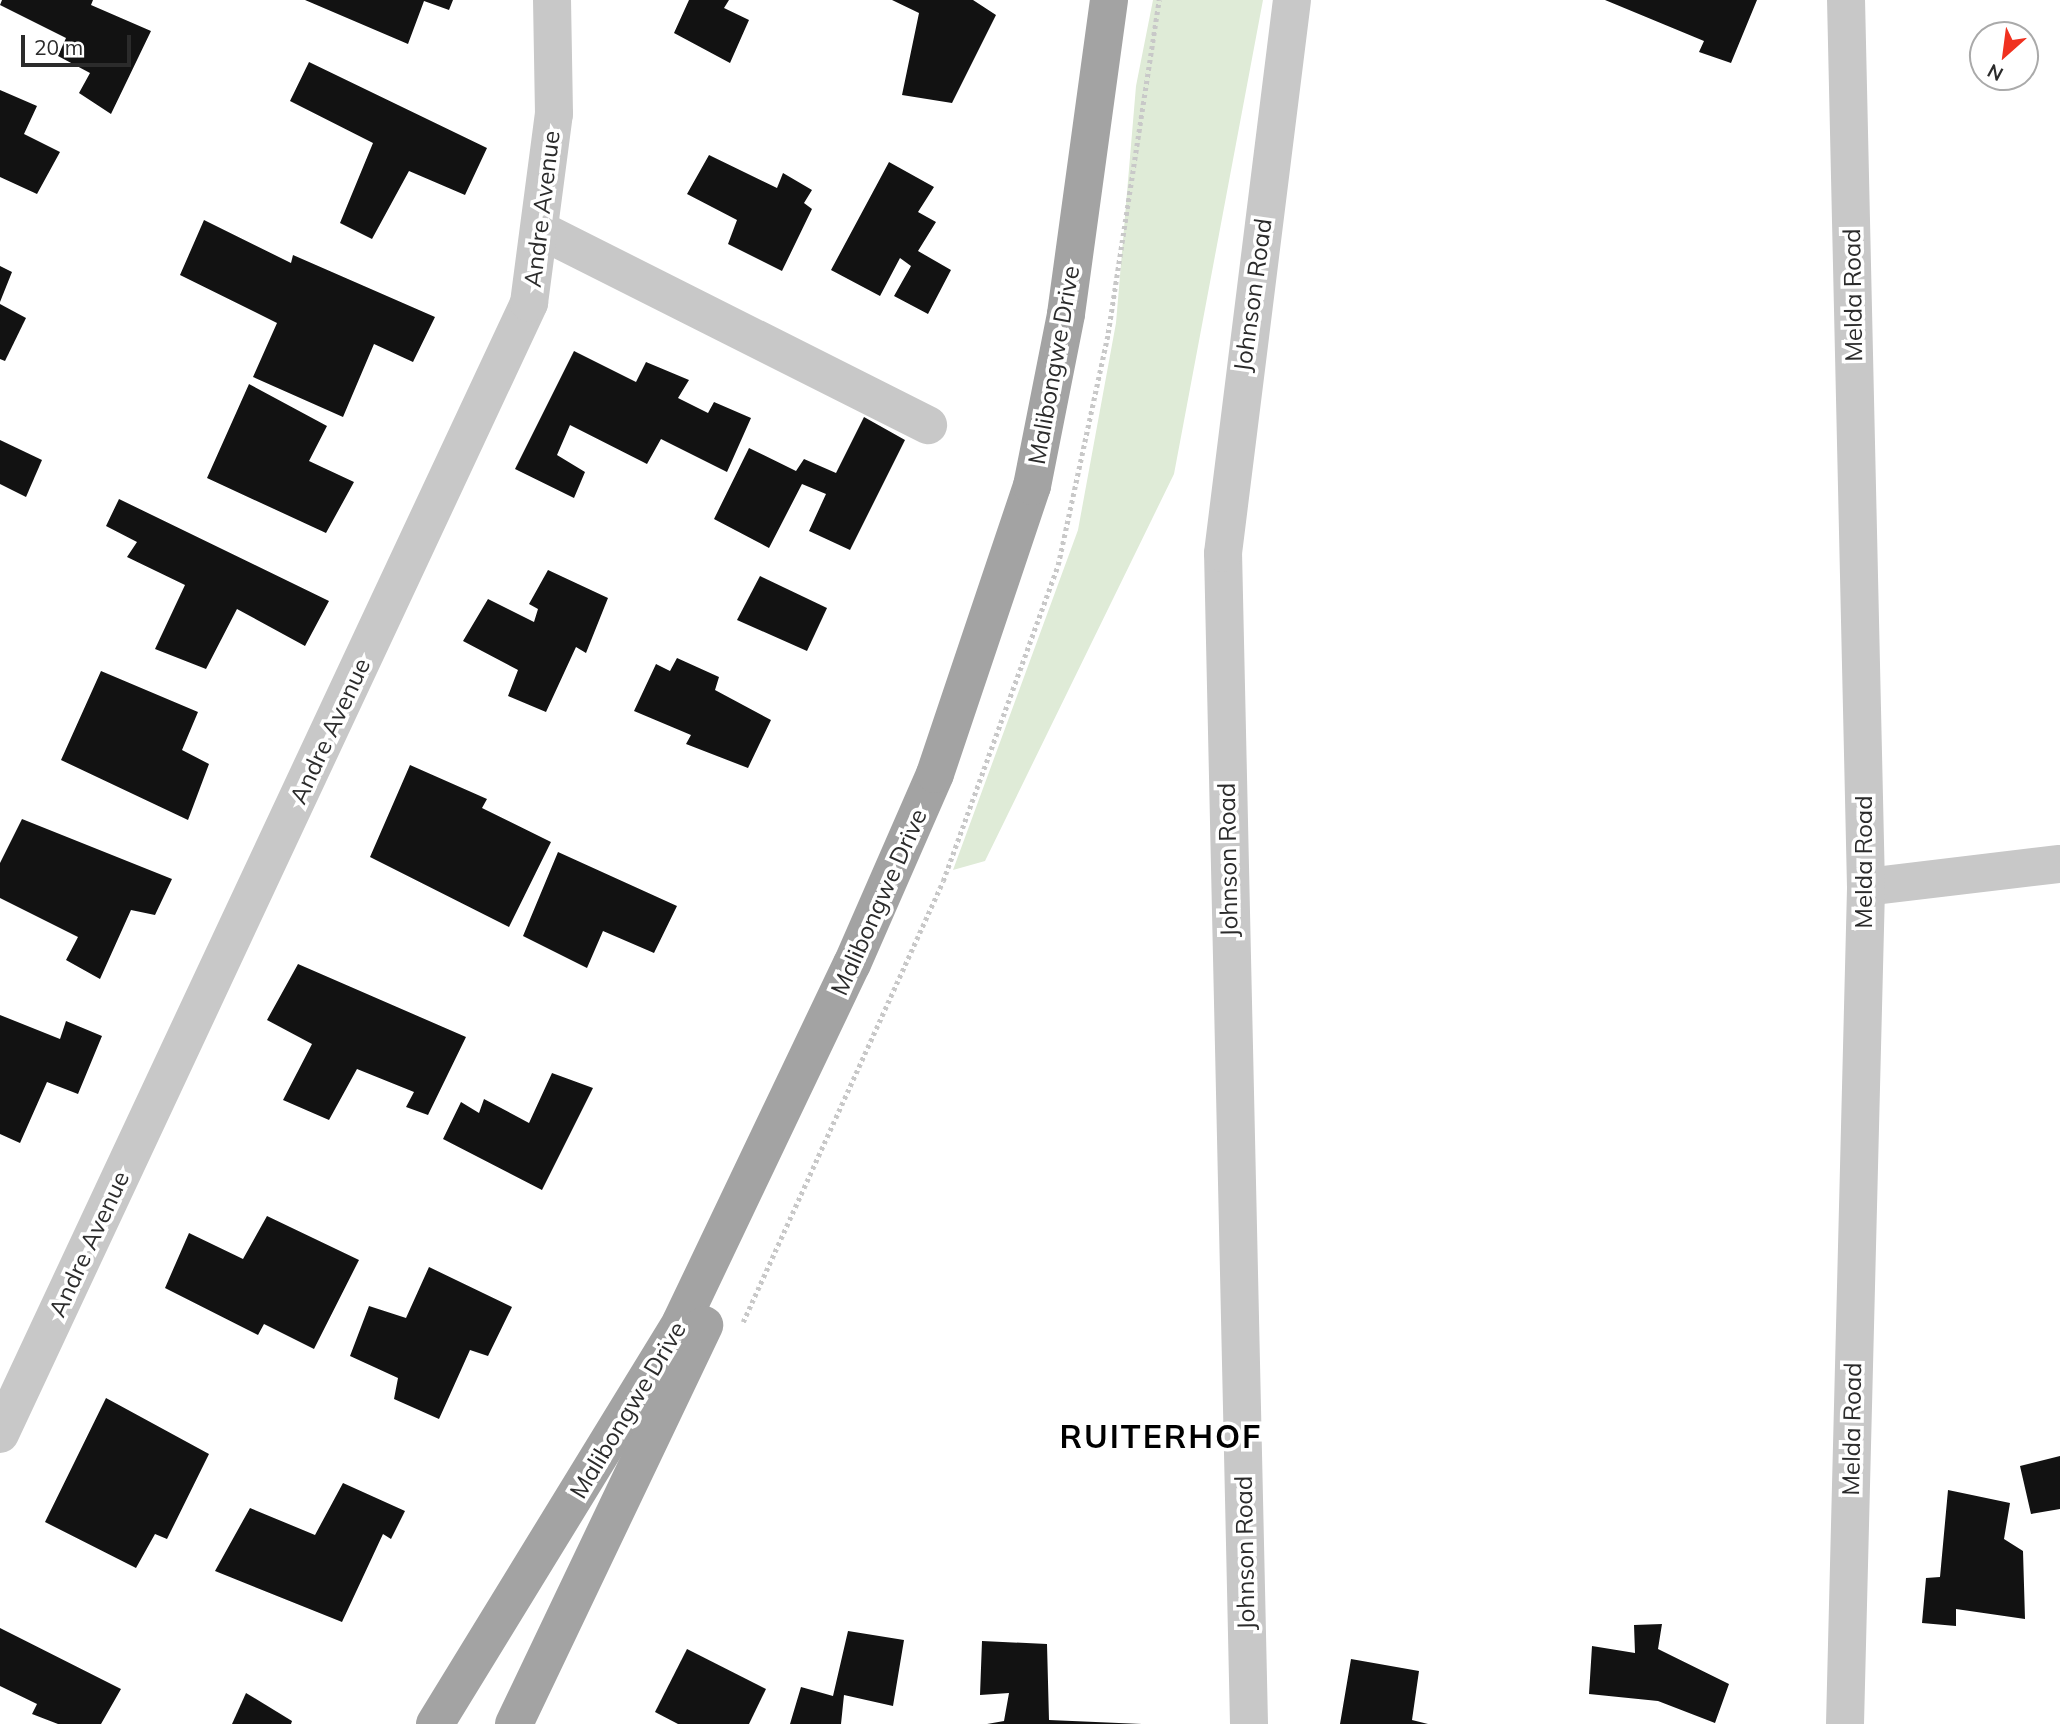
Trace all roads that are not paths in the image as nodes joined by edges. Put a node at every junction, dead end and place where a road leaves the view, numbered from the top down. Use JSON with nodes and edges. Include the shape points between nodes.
{"nodes":[{"id":1,"x":552,"y":0,"type":"edge"},
{"id":2,"x":1109,"y":0,"type":"edge"},
{"id":3,"x":1292,"y":0,"type":"edge"},
{"id":4,"x":1846,"y":0,"type":"edge"},
{"id":5,"x":1143,"y":6,"type":"edge"},
{"id":6,"x":544,"y":232,"type":"junction"},
{"id":7,"x":928,"y":425,"type":"dead end"},
{"id":8,"x":2060,"y":864,"type":"edge"},
{"id":9,"x":1866,"y":887,"type":"junction"},
{"id":10,"x":0,"y":1434,"type":"edge"},
{"id":11,"x":435,"y":1724,"type":"edge"},
{"id":12,"x":513,"y":1724,"type":"edge"},
{"id":13,"x":1249,"y":1724,"type":"edge"},
{"id":14,"x":1845,"y":1724,"type":"edge"}],
"edges":[{"from":1,"to":6,"type":"street","name":"Andre Avenue","via":[[554,114]]},
{"from":2,"to":11,"type":"main road","name":"Malibongwe Drive","via":[[1066,314],[1032,485],[935,774],[852,964],[681,1322]]},
{"from":3,"to":13,"type":"street","name":"Johnson Road","via":[[1223,565]]},
{"from":4,"to":9,"type":"street","name":"Melda Road"},
{"from":5,"to":12,"type":"main road","name":"Malibongwe Drive","via":[[1050,488],[984,702],[870,973]]},
{"from":6,"to":7,"type":"street"},
{"from":6,"to":10,"type":"street","name":"Andre Avenue","via":[[529,303],[512,343]]},
{"from":8,"to":9,"type":"street"},
{"from":9,"to":14,"type":"street","name":"Melda Road"}]}
